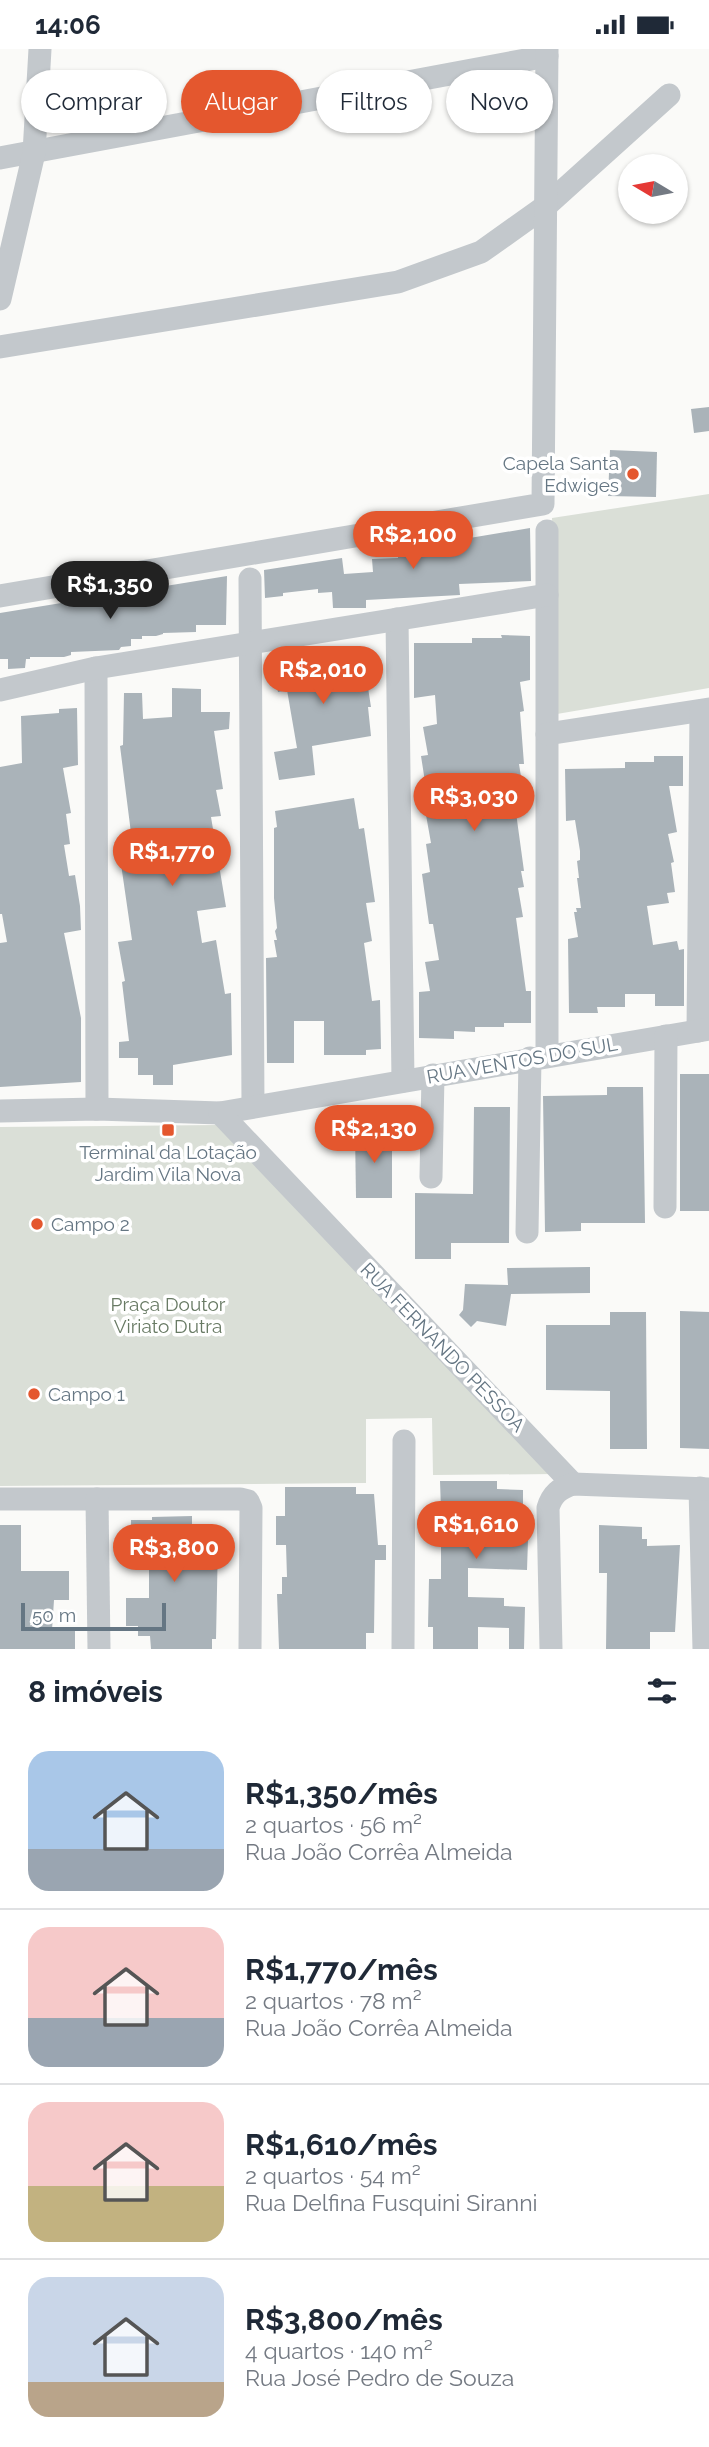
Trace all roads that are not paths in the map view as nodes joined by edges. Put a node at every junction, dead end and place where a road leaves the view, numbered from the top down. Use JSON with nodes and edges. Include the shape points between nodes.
{"nodes":[{"id":1,"x":40,"y":49,"type":"edge"},
{"id":2,"x":547,"y":52,"type":"edge"},
{"id":3,"x":669,"y":96,"type":"dead end"},
{"id":4,"x":34,"y":153,"type":"junction"},
{"id":5,"x":0,"y":158,"type":"edge"},
{"id":6,"x":547,"y":205,"type":"junction"},
{"id":7,"x":0,"y":299,"type":"edge"},
{"id":8,"x":0,"y":347,"type":"edge"},
{"id":9,"x":547,"y":531,"type":"dead end"},
{"id":10,"x":250,"y":579,"type":"dead end"},
{"id":11,"x":547,"y":595,"type":"junction"},
{"id":12,"x":0,"y":596,"type":"edge"},
{"id":13,"x":397,"y":619,"type":"junction"},
{"id":14,"x":251,"y":643,"type":"junction"},
{"id":15,"x":96,"y":668,"type":"junction"},
{"id":16,"x":0,"y":690,"type":"edge"},
{"id":17,"x":705,"y":710,"type":"edge"},
{"id":18,"x":547,"y":734,"type":"junction"},
{"id":19,"x":704,"y":1030,"type":"edge"},
{"id":20,"x":666,"y":1036,"type":"junction"},
{"id":21,"x":538,"y":1057,"type":"junction"},
{"id":22,"x":433,"y":1075,"type":"junction"},
{"id":23,"x":403,"y":1081,"type":"junction"},
{"id":24,"x":253,"y":1107,"type":"junction"},
{"id":25,"x":97,"y":1109,"type":"junction"},
{"id":26,"x":0,"y":1111,"type":"edge"},
{"id":27,"x":220,"y":1113,"type":"junction"},
{"id":28,"x":431,"y":1177,"type":"dead end"},
{"id":29,"x":665,"y":1207,"type":"dead end"},
{"id":30,"x":527,"y":1231,"type":"dead end"},
{"id":31,"x":404,"y":1441,"type":"dead end"},
{"id":32,"x":573,"y":1484,"type":"junction"},
{"id":33,"x":705,"y":1489,"type":"edge"},
{"id":34,"x":0,"y":1499,"type":"edge"},
{"id":35,"x":97,"y":1499,"type":"junction"},
{"id":36,"x":99,"y":1649,"type":"edge"},
{"id":37,"x":250,"y":1649,"type":"edge"},
{"id":38,"x":403,"y":1649,"type":"edge"},
{"id":39,"x":551,"y":1649,"type":"edge"},
{"id":40,"x":704,"y":1649,"type":"edge"}],
"edges":[{"from":1,"to":4,"type":"street"},
{"from":2,"to":4,"type":"street"},
{"from":2,"to":6,"type":"street"},
{"from":3,"to":6,"type":"street"},
{"from":4,"to":5,"type":"street"},
{"from":4,"to":7,"type":"street"},
{"from":6,"to":8,"type":"street","via":[[481,252],[398,282]]},
{"from":6,"to":12,"type":"street","via":[[543,503]]},
{"from":9,"to":11,"type":"street"},
{"from":10,"to":14,"type":"street"},
{"from":11,"to":13,"type":"street"},
{"from":11,"to":18,"type":"street"},
{"from":13,"to":14,"type":"street"},
{"from":13,"to":23,"type":"street"},
{"from":14,"to":15,"type":"street"},
{"from":14,"to":24,"type":"street"},
{"from":15,"to":16,"type":"street"},
{"from":15,"to":25,"type":"street"},
{"from":17,"to":18,"type":"street"},
{"from":17,"to":19,"type":"street"},
{"from":18,"to":21,"type":"street"},
{"from":19,"to":20,"type":"street","name":"RUA VENTOS DO SUL"},
{"from":20,"to":21,"type":"street","name":"RUA VENTOS DO SUL"},
{"from":20,"to":29,"type":"street"},
{"from":21,"to":22,"type":"street","name":"RUA VENTOS DO SUL"},
{"from":21,"to":30,"type":"street"},
{"from":22,"to":23,"type":"street","name":"RUA VENTOS DO SUL"},
{"from":22,"to":28,"type":"street"},
{"from":23,"to":24,"type":"street","name":"RUA VENTOS DO SUL"},
{"from":24,"to":27,"type":"street","name":"RUA VENTOS DO SUL"},
{"from":25,"to":26,"type":"street","name":"RUA VENTOS DO SUL"},
{"from":25,"to":27,"type":"street","name":"RUA VENTOS DO SUL"},
{"from":27,"to":32,"type":"street","name":"RUA FERNANDO PESSOA"},
{"from":31,"to":38,"type":"street"},
{"from":32,"to":33,"type":"street"},
{"from":32,"to":39,"type":"street","via":[[561,1488],[548,1508]]},
{"from":33,"to":40,"type":"street"},
{"from":34,"to":35,"type":"street"},
{"from":35,"to":36,"type":"street"},
{"from":35,"to":37,"type":"street","via":[[248,1501]]}]}
